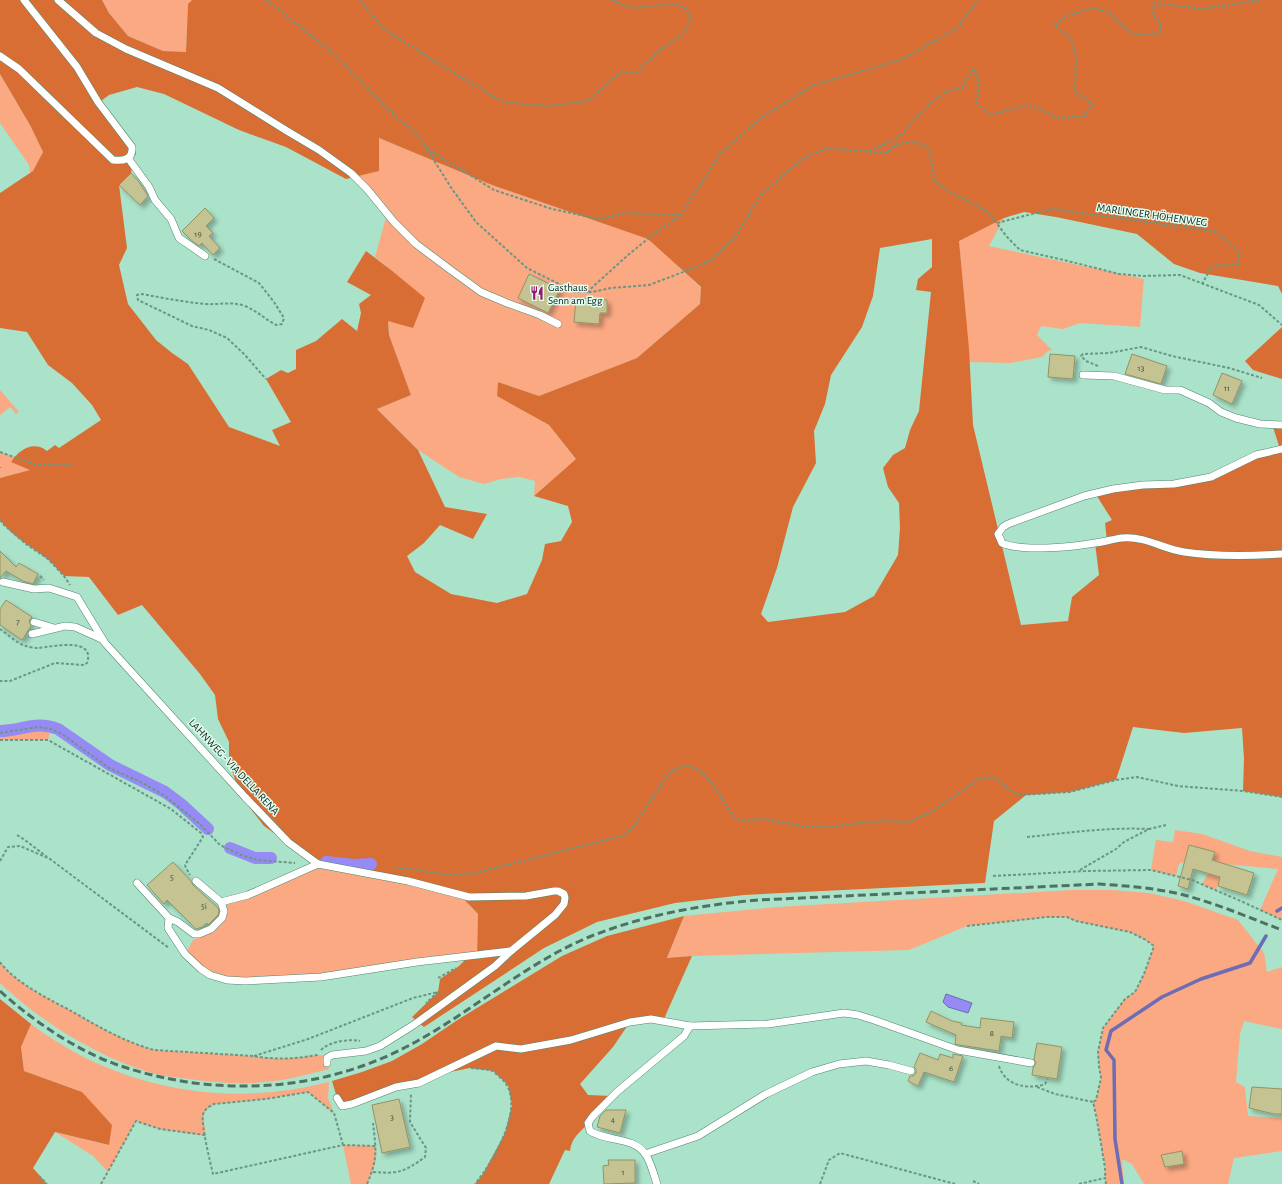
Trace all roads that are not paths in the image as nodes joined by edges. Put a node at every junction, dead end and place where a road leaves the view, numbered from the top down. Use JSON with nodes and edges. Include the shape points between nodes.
{"nodes":[{"id":1,"x":24,"y":0,"type":"edge"},
{"id":2,"x":58,"y":0,"type":"edge"},
{"id":3,"x":0,"y":56,"type":"edge"},
{"id":4,"x":128,"y":158,"type":"junction"},
{"id":5,"x":205,"y":256,"type":"road end"},
{"id":6,"x":558,"y":324,"type":"dead end"},
{"id":7,"x":1083,"y":375,"type":"dead end"},
{"id":8,"x":1282,"y":425,"type":"edge"},
{"id":9,"x":1282,"y":449,"type":"edge"},
{"id":10,"x":1282,"y":554,"type":"edge"},
{"id":11,"x":3,"y":582,"type":"dead end"},
{"id":12,"x":34,"y":622,"type":"dead end"},
{"id":13,"x":56,"y":628,"type":"junction"},
{"id":14,"x":32,"y":634,"type":"dead end"},
{"id":15,"x":102,"y":639,"type":"junction"},
{"id":16,"x":318,"y":864,"type":"junction"},
{"id":17,"x":196,"y":881,"type":"road end"},
{"id":18,"x":138,"y":883,"type":"dead end"},
{"id":19,"x":221,"y":902,"type":"junction"},
{"id":20,"x":169,"y":918,"type":"junction"},
{"id":21,"x":511,"y":950,"type":"junction"},
{"id":22,"x":690,"y":1026,"type":"junction"},
{"id":23,"x":327,"y":1063,"type":"dead end"},
{"id":24,"x":1032,"y":1063,"type":"dead end"},
{"id":25,"x":911,"y":1071,"type":"dead end"},
{"id":26,"x":337,"y":1098,"type":"dead end"},
{"id":27,"x":646,"y":1154,"type":"junction"},
{"id":28,"x":657,"y":1184,"type":"edge"}],
"edges":[{"from":1,"to":4,"type":"lane","via":[[77,67],[98,102],[132,147]]},
{"from":2,"to":6,"type":"lane","via":[[96,33],[126,49],[218,88],[319,150],[351,173],[410,238],[448,268],[481,292]]},
{"from":3,"to":4,"type":"lane","via":[[19,69],[113,160],[124,161]]},
{"from":4,"to":5,"type":"lane","via":[[149,186],[155,200],[171,219],[179,238]]},
{"from":7,"to":8,"type":"lane","via":[[1114,376],[1165,390],[1180,390],[1236,418],[1260,424]]},
{"from":9,"to":10,"type":"lane","via":[[1256,455],[1211,478],[1113,489],[1084,496],[1008,524],[1002,527],[998,534],[1002,543],[1009,546],[1051,548],[1123,538],[1143,538],[1183,552],[1241,557]]},
{"from":11,"to":15,"type":"lane","name":"LAHNWEG - VIA DELLA RENA","via":[[34,590],[49,588],[77,597]]},
{"from":12,"to":13,"type":"lane"},
{"from":13,"to":14,"type":"lane"},
{"from":13,"to":15,"type":"lane","via":[[75,627]]},
{"from":15,"to":16,"type":"lane","name":"LAHNWEG - VIA DELLA RENA","via":[[288,842]]},
{"from":16,"to":19,"type":"lane","via":[[248,895]]},
{"from":16,"to":21,"type":"lane","via":[[408,881],[469,897],[526,896],[554,891],[564,894],[564,904],[555,916]]},
{"from":17,"to":19,"type":"lane"},
{"from":18,"to":20,"type":"lane"},
{"from":19,"to":20,"type":"lane","via":[[224,911],[222,918],[211,929],[199,934],[194,934]]},
{"from":20,"to":21,"type":"lane","via":[[168,928],[185,954],[210,975],[227,980],[321,977]]},
{"from":21,"to":23,"type":"lane","via":[[495,966],[380,1046],[366,1051],[332,1055],[327,1058]]},
{"from":22,"to":24,"type":"lane","via":[[768,1024],[844,1013],[874,1020],[958,1050]]},
{"from":22,"to":26,"type":"lane","via":[[651,1019],[630,1022],[571,1040],[521,1049],[496,1046],[418,1083],[396,1087],[342,1106]]},
{"from":22,"to":27,"type":"lane","via":[[684,1036],[618,1091],[588,1123],[594,1135],[624,1141]]},
{"from":25,"to":27,"type":"lane","via":[[866,1061],[839,1064],[812,1072],[766,1094],[698,1136]]},
{"from":27,"to":28,"type":"lane"}]}
